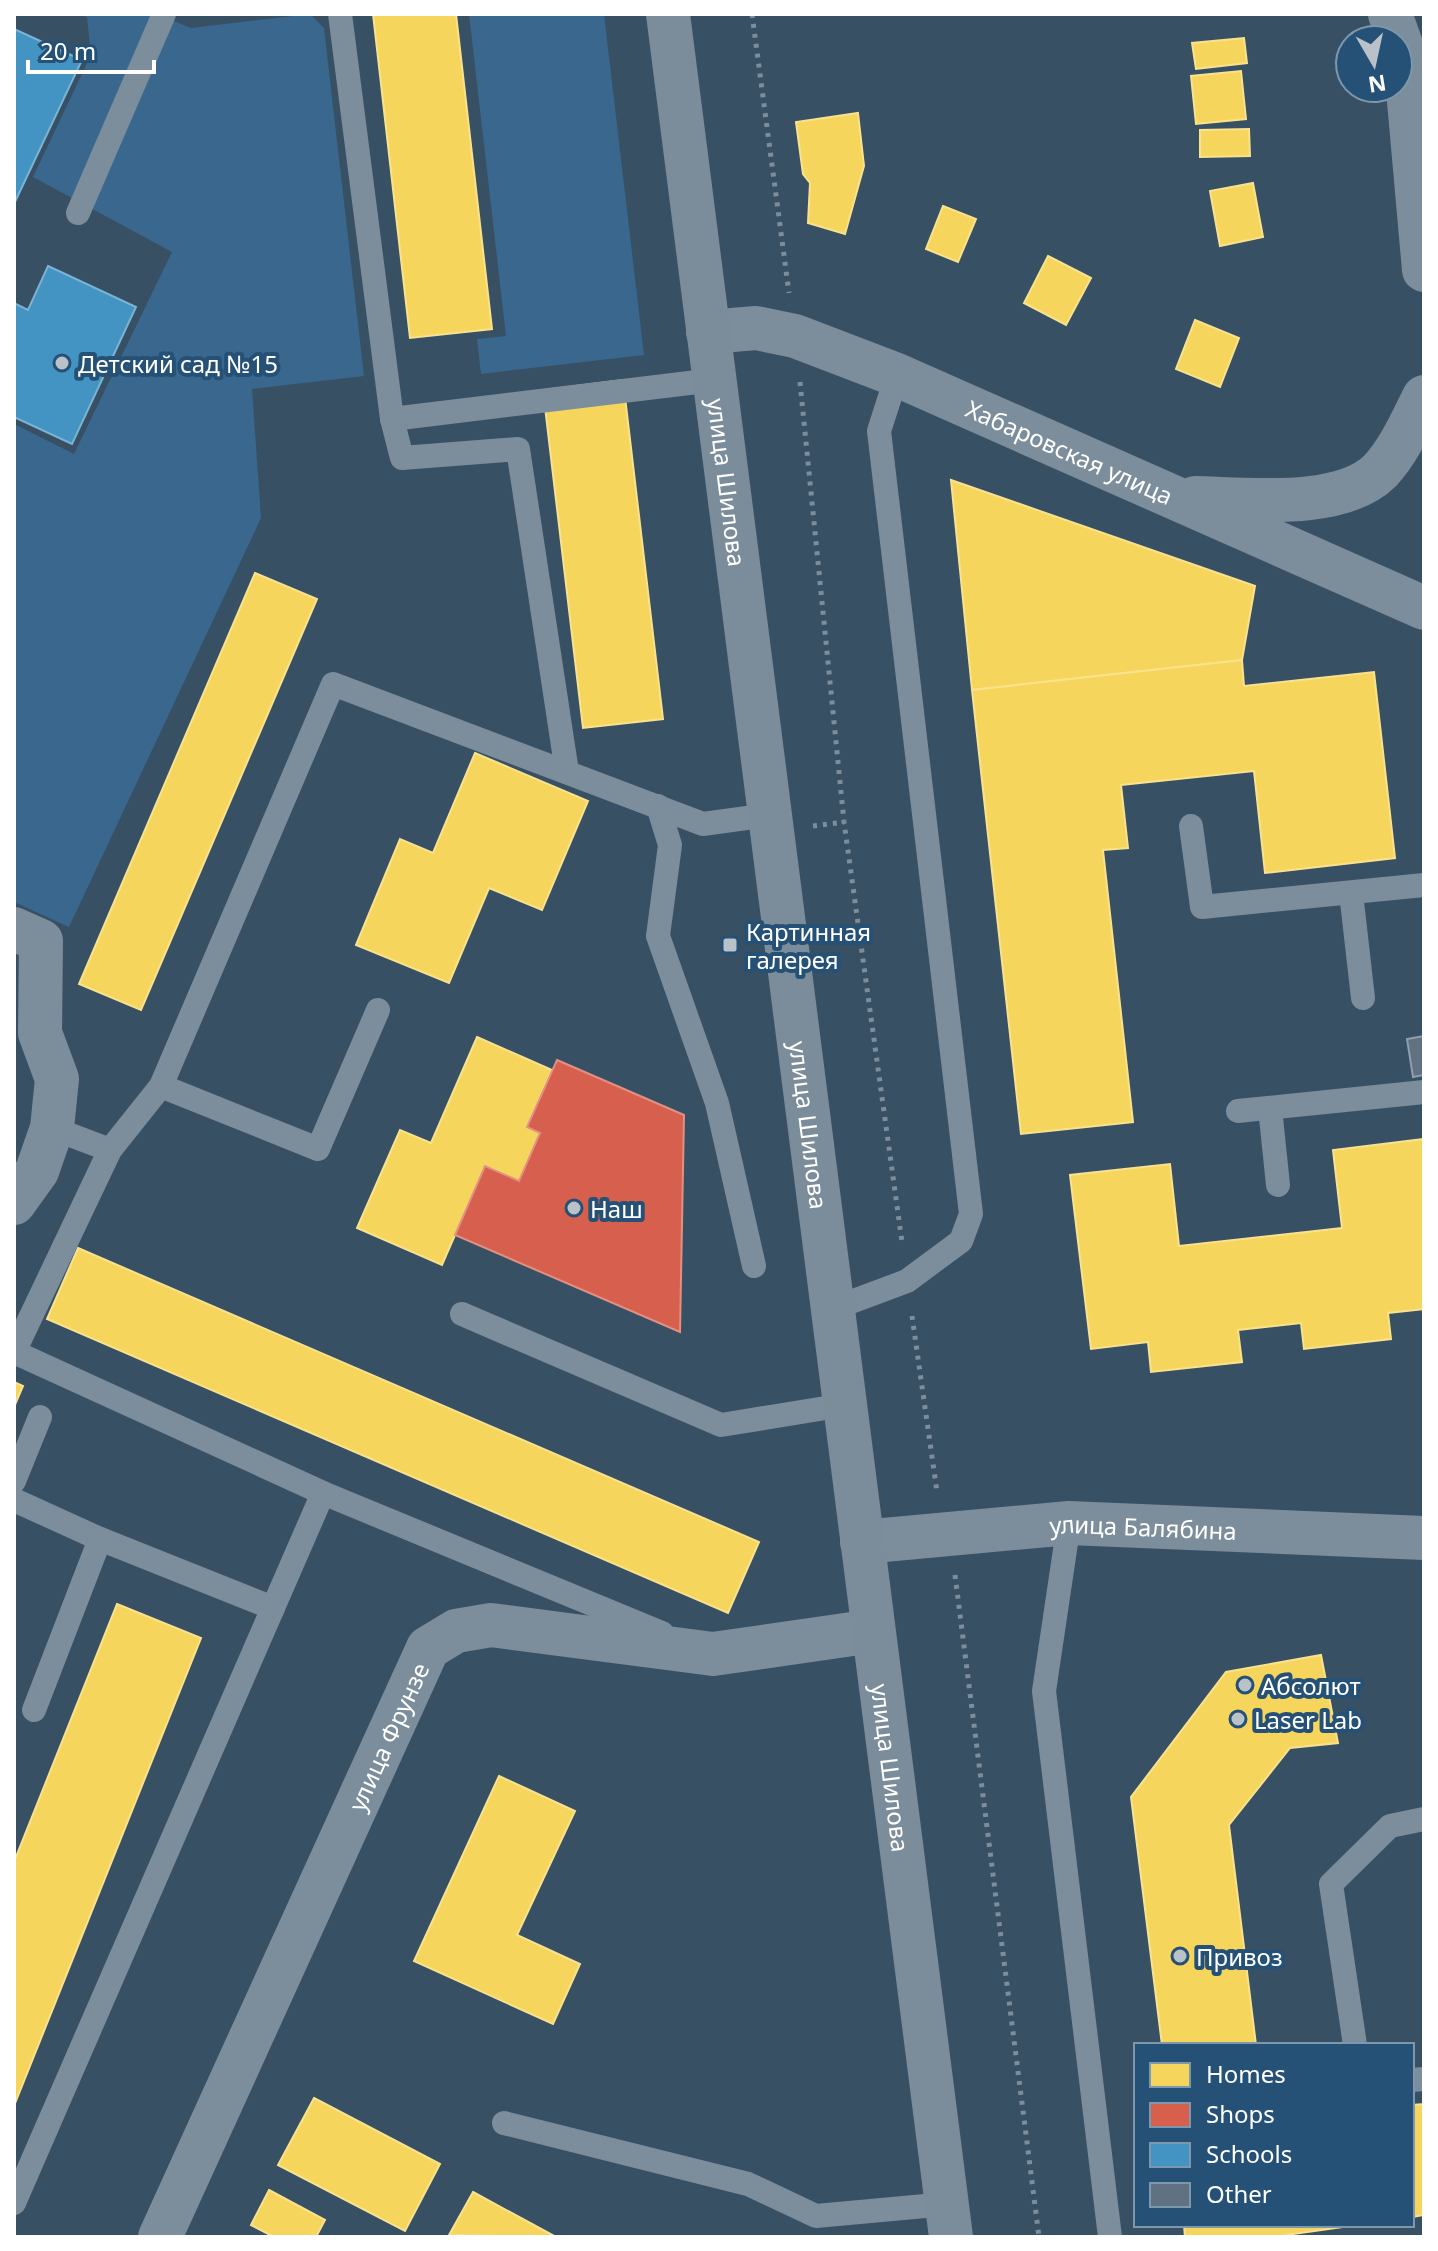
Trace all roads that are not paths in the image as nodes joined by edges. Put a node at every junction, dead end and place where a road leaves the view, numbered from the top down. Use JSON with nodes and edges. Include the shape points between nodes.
{"nodes":[{"id":1,"x":164,"y":14,"type":"edge"},
{"id":2,"x":340,"y":14,"type":"edge"},
{"id":3,"x":668,"y":14,"type":"edge"},
{"id":4,"x":1390,"y":14,"type":"edge"},
{"id":5,"x":78,"y":213,"type":"dead end"},
{"id":6,"x":1424,"y":270,"type":"edge"},
{"id":7,"x":708,"y":332,"type":"junction"},
{"id":8,"x":897,"y":375,"type":"junction"},
{"id":9,"x":714,"y":380,"type":"junction"},
{"id":10,"x":1424,"y":397,"type":"edge"},
{"id":11,"x":392,"y":419,"type":"junction"},
{"id":12,"x":1175,"y":498,"type":"junction"},
{"id":13,"x":1424,"y":608,"type":"edge"},
{"id":14,"x":567,"y":772,"type":"junction"},
{"id":15,"x":658,"y":806,"type":"junction"},
{"id":16,"x":769,"y":815,"type":"junction"},
{"id":17,"x":1191,"y":826,"type":"dead end"},
{"id":18,"x":1424,"y":885,"type":"edge"},
{"id":19,"x":1351,"y":893,"type":"junction"},
{"id":20,"x":27,"y":935,"type":"edge"},
{"id":21,"x":1363,"y":998,"type":"dead end"},
{"id":22,"x":378,"y":1010,"type":"dead end"},
{"id":23,"x":161,"y":1086,"type":"junction"},
{"id":24,"x":1424,"y":1092,"type":"edge"},
{"id":25,"x":1270,"y":1108,"type":"junction"},
{"id":26,"x":1238,"y":1111,"type":"dead end"},
{"id":27,"x":52,"y":1128,"type":"junction"},
{"id":28,"x":110,"y":1150,"type":"junction"},
{"id":29,"x":1278,"y":1185,"type":"dead end"},
{"id":30,"x":14,"y":1203,"type":"edge"},
{"id":31,"x":754,"y":1266,"type":"dead end"},
{"id":32,"x":832,"y":1309,"type":"junction"},
{"id":33,"x":462,"y":1314,"type":"dead end"},
{"id":34,"x":844,"y":1405,"type":"junction"},
{"id":35,"x":40,"y":1417,"type":"dead end"},
{"id":36,"x":14,"y":1481,"type":"edge"},
{"id":37,"x":323,"y":1493,"type":"junction"},
{"id":38,"x":14,"y":1500,"type":"edge"},
{"id":39,"x":1069,"y":1523,"type":"junction"},
{"id":40,"x":100,"y":1539,"type":"junction"},
{"id":41,"x":1422,"y":1540,"type":"edge"},
{"id":42,"x":862,"y":1542,"type":"junction"},
{"id":43,"x":273,"y":1608,"type":"junction"},
{"id":44,"x":873,"y":1631,"type":"junction"},
{"id":45,"x":713,"y":1654,"type":"junction"},
{"id":46,"x":34,"y":1710,"type":"dead end"},
{"id":47,"x":1424,"y":1819,"type":"edge"},
{"id":48,"x":1355,"y":2043,"type":"edge"},
{"id":49,"x":504,"y":2123,"type":"dead end"},
{"id":50,"x":14,"y":2203,"type":"edge"},
{"id":51,"x":949,"y":2221,"type":"edge"},
{"id":52,"x":160,"y":2237,"type":"edge"},
{"id":53,"x":1110,"y":2237,"type":"edge"}],
"edges":[{"from":1,"to":5,"type":"lane"},
{"from":2,"to":11,"type":"lane"},
{"from":3,"to":7,"type":"main road","name":"улица Шилова"},
{"from":4,"to":6,"type":"street","via":[[1405,56]]},
{"from":7,"to":8,"type":"street","name":"Хабаровская улица","via":[[756,328],[795,336]]},
{"from":7,"to":9,"type":"main road","name":"улица Шилова"},
{"from":8,"to":12,"type":"street","name":"Хабаровская улица"},
{"from":8,"to":32,"type":"lane","via":[[879,431],[971,1214],[961,1241],[907,1281]]},
{"from":9,"to":11,"type":"lane"},
{"from":9,"to":16,"type":"main road","name":"улица Шилова"},
{"from":10,"to":12,"type":"street","via":[[1379,472],[1343,494],[1272,500]]},
{"from":11,"to":14,"type":"lane","via":[[402,458],[518,449]]},
{"from":12,"to":13,"type":"street","name":"Хабаровская улица"},
{"from":14,"to":15,"type":"lane"},
{"from":14,"to":23,"type":"lane","via":[[333,684]]},
{"from":15,"to":16,"type":"lane","via":[[703,824]]},
{"from":15,"to":31,"type":"lane","via":[[670,845],[658,936],[717,1103]]},
{"from":16,"to":32,"type":"main road","name":"улица Шилова"},
{"from":17,"to":19,"type":"lane","via":[[1202,907]]},
{"from":18,"to":19,"type":"lane"},
{"from":19,"to":21,"type":"lane"},
{"from":20,"to":27,"type":"street","via":[[40,1033],[57,1079]]},
{"from":22,"to":23,"type":"lane","via":[[318,1149]]},
{"from":23,"to":28,"type":"lane"},
{"from":24,"to":25,"type":"lane"},
{"from":25,"to":26,"type":"lane"},
{"from":25,"to":29,"type":"lane"},
{"from":27,"to":28,"type":"lane"},
{"from":27,"to":30,"type":"street","via":[[37,1171]]},
{"from":28,"to":37,"type":"lane","via":[[14,1352]]},
{"from":32,"to":34,"type":"main road","name":"улица Шилова"},
{"from":33,"to":34,"type":"lane","via":[[721,1425]]},
{"from":34,"to":42,"type":"main road","name":"улица Шилова"},
{"from":35,"to":36,"type":"lane"},
{"from":37,"to":43,"type":"lane"},
{"from":37,"to":45,"type":"lane"},
{"from":38,"to":40,"type":"lane"},
{"from":39,"to":41,"type":"street","name":"улица Балябина"},
{"from":39,"to":42,"type":"street","name":"улица Балябина"},
{"from":39,"to":53,"type":"lane","via":[[1044,1691]]},
{"from":40,"to":43,"type":"lane"},
{"from":40,"to":46,"type":"lane"},
{"from":42,"to":44,"type":"main road","name":"улица Шилова"},
{"from":43,"to":50,"type":"lane"},
{"from":44,"to":45,"type":"street","name":"улица Фрунзе"},
{"from":44,"to":51,"type":"main road","name":"улица Шилова"},
{"from":45,"to":52,"type":"street","name":"улица Фрунзе","via":[[491,1625],[456,1631],[428,1648]]},
{"from":47,"to":48,"type":"lane","via":[[1390,1826],[1331,1884]]},
{"from":49,"to":51,"type":"lane","via":[[748,2184],[816,2216]]}]}
